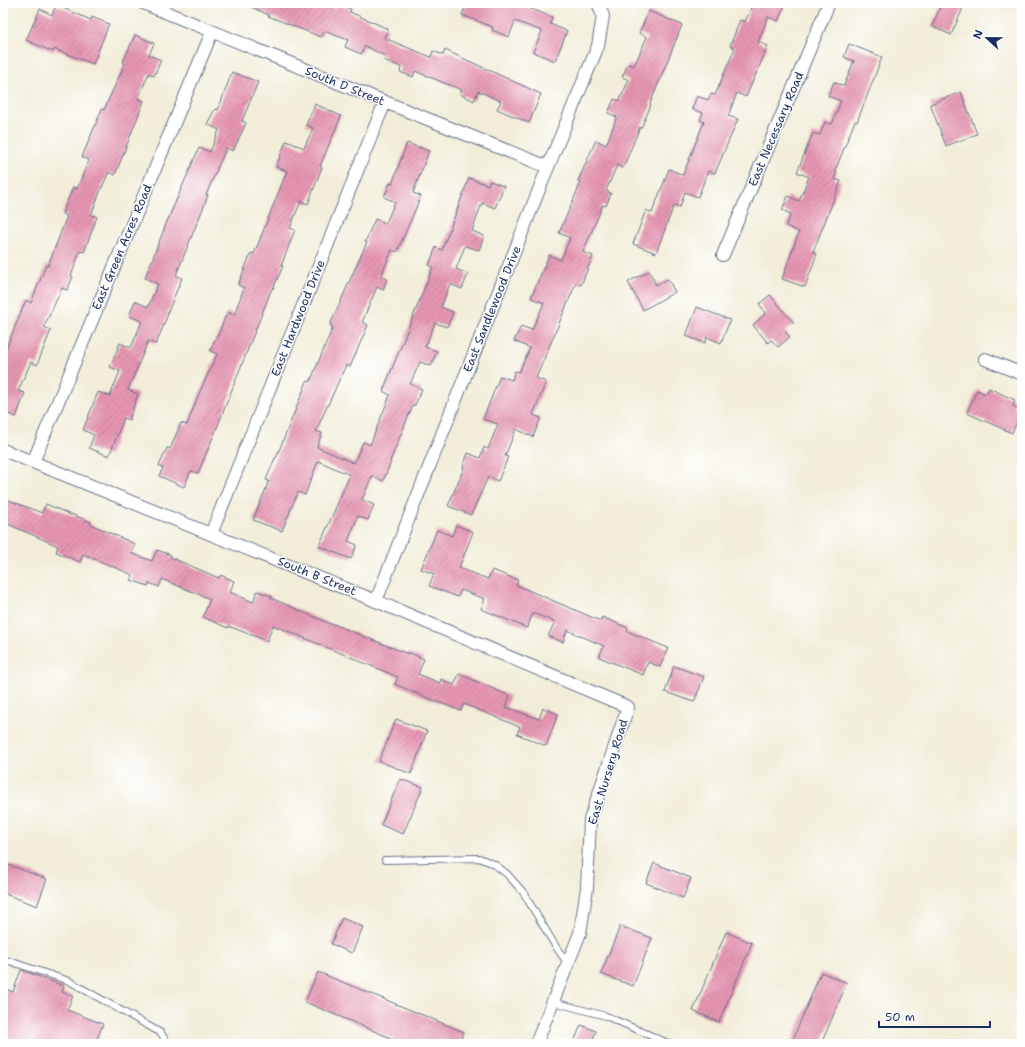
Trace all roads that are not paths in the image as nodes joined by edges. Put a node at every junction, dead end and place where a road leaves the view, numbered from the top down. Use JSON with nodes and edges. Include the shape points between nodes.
{"nodes":[{"id":1,"x":143,"y":3,"type":"edge"},
{"id":2,"x":598,"y":3,"type":"edge"},
{"id":3,"x":829,"y":3,"type":"edge"},
{"id":4,"x":212,"y":32,"type":"junction"},
{"id":5,"x":385,"y":102,"type":"junction"},
{"id":6,"x":548,"y":167,"type":"junction"},
{"id":7,"x":724,"y":255,"type":"dead end"},
{"id":8,"x":986,"y":359,"type":"dead end"},
{"id":9,"x":1022,"y":374,"type":"edge"},
{"id":10,"x":3,"y":450,"type":"edge"},
{"id":11,"x":33,"y":462,"type":"junction"},
{"id":12,"x":211,"y":534,"type":"junction"},
{"id":13,"x":376,"y":600,"type":"junction"},
{"id":14,"x":628,"y":707,"type":"joint"},
{"id":15,"x":384,"y":860,"type":"dead end"},
{"id":16,"x":3,"y":959,"type":"edge"},
{"id":17,"x":568,"y":964,"type":"junction"},
{"id":18,"x":553,"y":1002,"type":"junction"},
{"id":19,"x":165,"y":1044,"type":"edge"},
{"id":20,"x":536,"y":1044,"type":"edge"},
{"id":21,"x":670,"y":1044,"type":"edge"}],
"edges":[{"from":1,"to":4,"type":"street","name":"South D Street"},
{"from":2,"to":6,"type":"street","name":"East Sandlewood Drive","via":[[603,16],[598,46]]},
{"from":3,"to":7,"type":"street","name":"East Necessary Road"},
{"from":4,"to":5,"type":"street","name":"South D Street"},
{"from":4,"to":11,"type":"street","name":"East Green Acres Road"},
{"from":5,"to":6,"type":"street","name":"South D Street"},
{"from":5,"to":12,"type":"street","name":"East Hardwood Drive"},
{"from":6,"to":13,"type":"street","name":"East Sandlewood Drive"},
{"from":8,"to":9,"type":"street"},
{"from":10,"to":11,"type":"street","name":"South B Street"},
{"from":11,"to":12,"type":"street","name":"South B Street"},
{"from":12,"to":13,"type":"street","name":"South B Street"},
{"from":13,"to":14,"type":"street","name":"South B Street"},
{"from":14,"to":17,"type":"street","name":"East Nursery Road","via":[[590,820],[587,888],[580,934]]},
{"from":15,"to":17,"type":"lane","via":[[479,858],[494,864],[523,892]]},
{"from":16,"to":19,"type":"lane","via":[[69,981],[161,1033]]},
{"from":17,"to":18,"type":"street","name":"East Nursery Road"},
{"from":18,"to":20,"type":"street","name":"East Nursery Road"},
{"from":18,"to":21,"type":"lane","via":[[606,1016]]}]}
